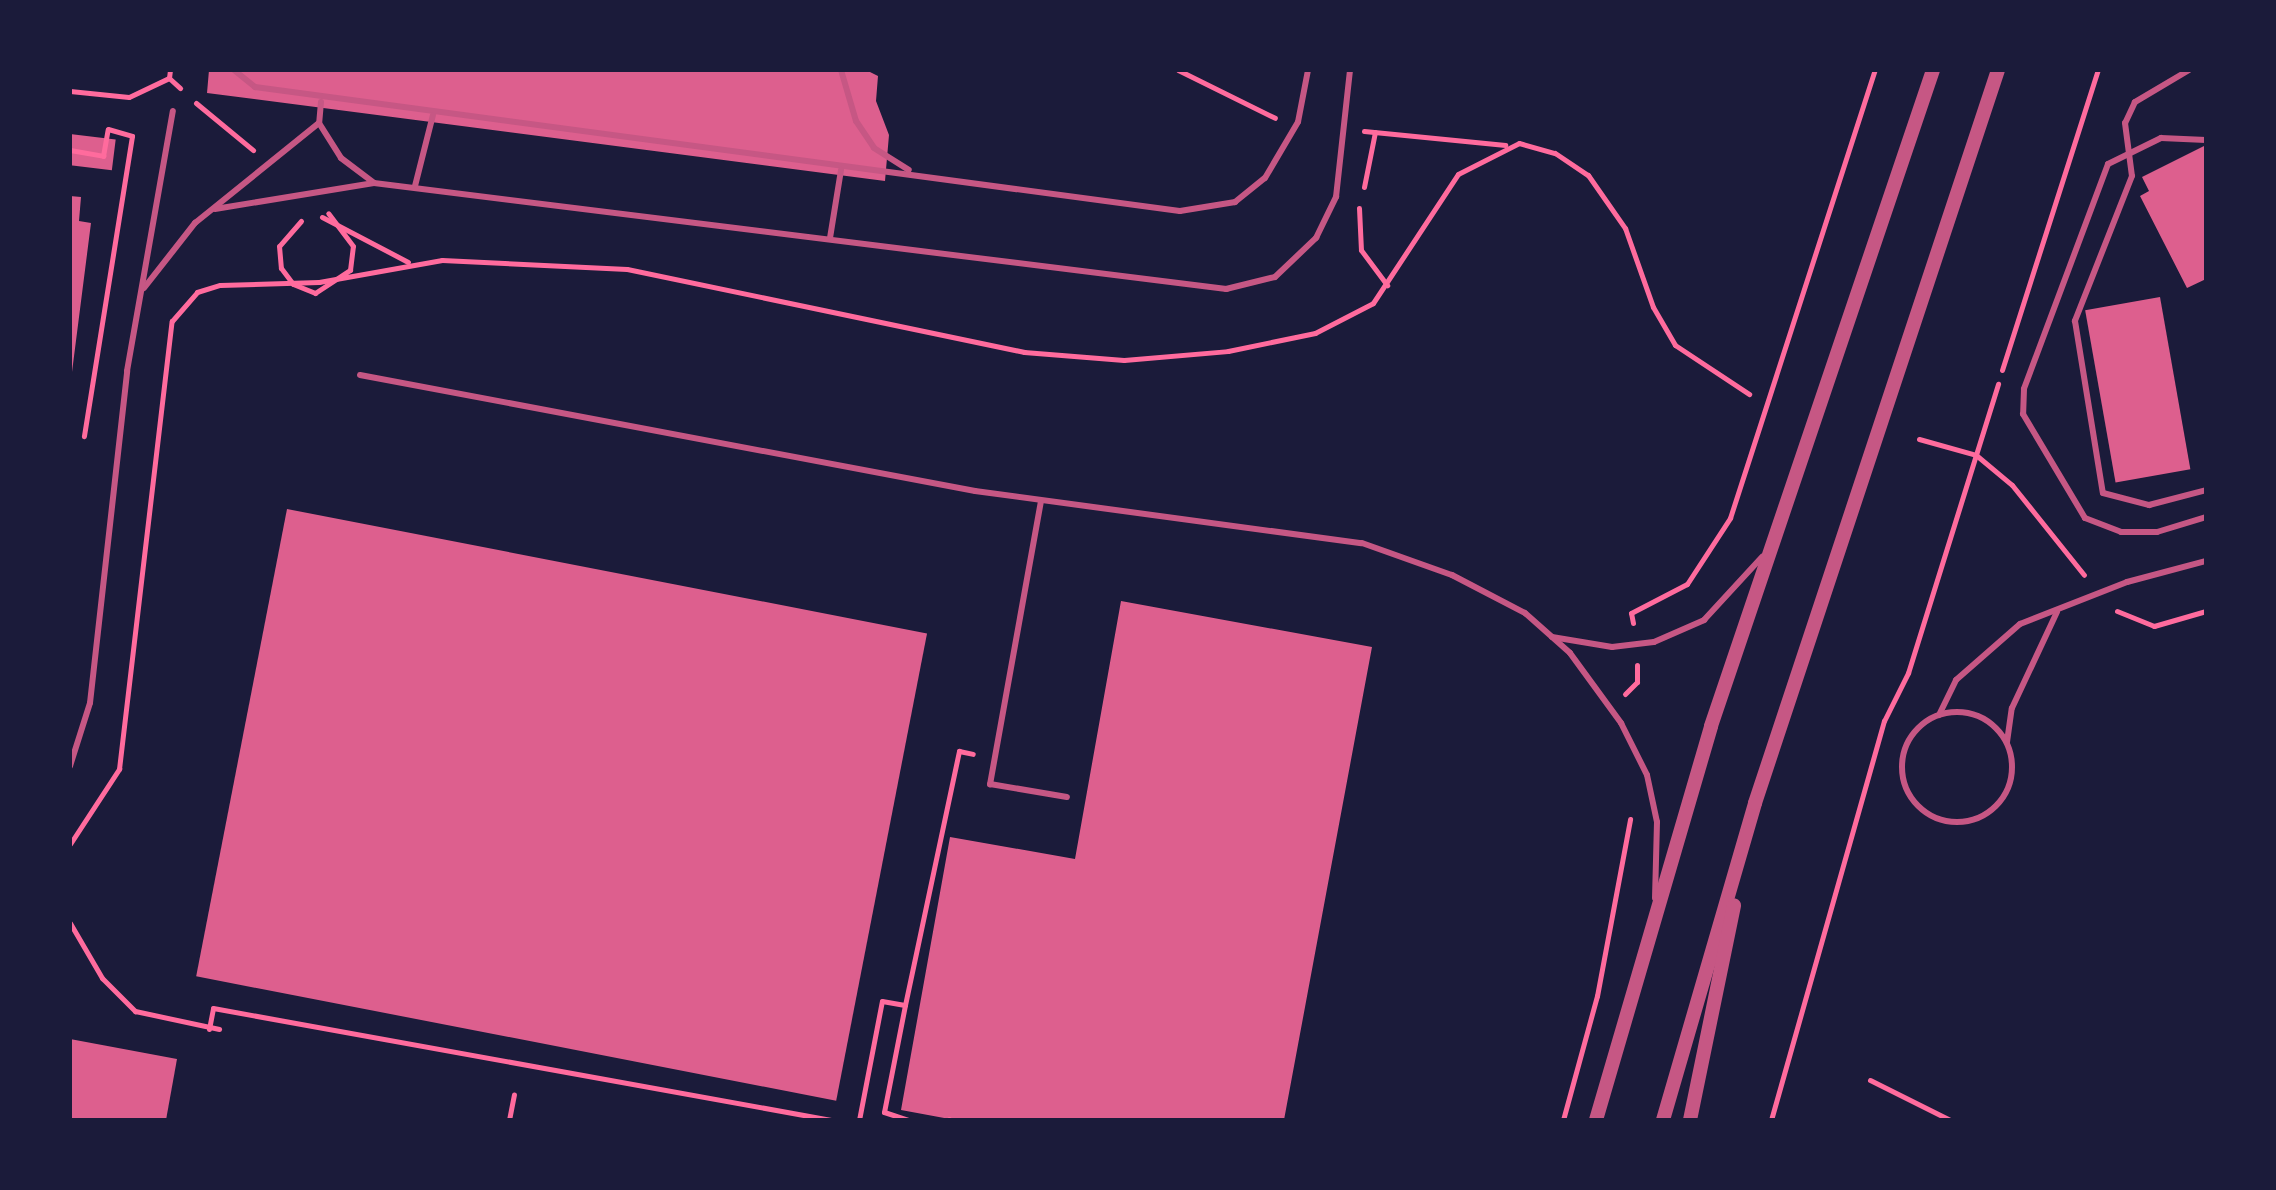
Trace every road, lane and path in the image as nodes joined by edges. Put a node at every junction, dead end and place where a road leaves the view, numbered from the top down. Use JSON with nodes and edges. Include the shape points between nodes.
{"nodes":[{"id":1,"x":170,"y":70,"type":"edge"},
{"id":2,"x":234,"y":70,"type":"edge"},
{"id":3,"x":841,"y":70,"type":"edge"},
{"id":4,"x":1178,"y":70,"type":"edge"},
{"id":5,"x":1308,"y":70,"type":"edge"},
{"id":6,"x":1350,"y":70,"type":"edge"},
{"id":7,"x":1933,"y":70,"type":"edge"},
{"id":8,"x":1998,"y":70,"type":"edge"},
{"id":9,"x":2098,"y":70,"type":"edge"},
{"id":10,"x":2189,"y":70,"type":"edge"},
{"id":11,"x":70,"y":91,"type":"edge"},
{"id":12,"x":321,"y":102,"type":"dead end"},
{"id":13,"x":173,"y":111,"type":"dead end"},
{"id":14,"x":1266,"y":113,"type":"dead end"},
{"id":15,"x":433,"y":115,"type":"dead end"},
{"id":16,"x":319,"y":123,"type":"junction"},
{"id":17,"x":1375,"y":132,"type":"dead end"},
{"id":18,"x":1389,"y":134,"type":"dead end"},
{"id":19,"x":2206,"y":140,"type":"edge"},
{"id":20,"x":1506,"y":145,"type":"junction"},
{"id":21,"x":70,"y":150,"type":"edge"},
{"id":22,"x":2127,"y":150,"type":"junction"},
{"id":23,"x":841,"y":170,"type":"dead end"},
{"id":24,"x":912,"y":172,"type":"junction"},
{"id":25,"x":374,"y":183,"type":"junction"},
{"id":26,"x":415,"y":186,"type":"junction"},
{"id":27,"x":215,"y":209,"type":"junction"},
{"id":28,"x":830,"y":238,"type":"junction"},
{"id":29,"x":409,"y":263,"type":"junction"},
{"id":30,"x":350,"y":270,"type":"dead end"},
{"id":31,"x":1387,"y":285,"type":"junction"},
{"id":32,"x":142,"y":291,"type":"junction"},
{"id":33,"x":360,"y":375,"type":"dead end"},
{"id":34,"x":1749,"y":394,"type":"dead end"},
{"id":35,"x":84,"y":436,"type":"dead end"},
{"id":36,"x":1919,"y":439,"type":"dead end"},
{"id":37,"x":1976,"y":455,"type":"junction"},
{"id":38,"x":2206,"y":490,"type":"edge"},
{"id":39,"x":1041,"y":501,"type":"junction"},
{"id":40,"x":2206,"y":517,"type":"edge"},
{"id":41,"x":1773,"y":542,"type":"junction"},
{"id":42,"x":2206,"y":561,"type":"edge"},
{"id":43,"x":2097,"y":595,"type":"junction"},
{"id":44,"x":2206,"y":611,"type":"edge"},
{"id":45,"x":2057,"y":612,"type":"junction"},
{"id":46,"x":1552,"y":637,"type":"junction"},
{"id":47,"x":1939,"y":715,"type":"junction"},
{"id":48,"x":2007,"y":743,"type":"junction"},
{"id":49,"x":994,"y":759,"type":"junction"},
{"id":50,"x":70,"y":766,"type":"edge"},
{"id":51,"x":1067,"y":797,"type":"dead end"},
{"id":52,"x":1755,"y":803,"type":"junction"},
{"id":53,"x":70,"y":844,"type":"edge"},
{"id":54,"x":1655,"y":918,"type":"junction"},
{"id":55,"x":70,"y":923,"type":"edge"},
{"id":56,"x":905,"y":1005,"type":"junction"},
{"id":57,"x":209,"y":1029,"type":"junction"},
{"id":58,"x":219,"y":1029,"type":"dead end"},
{"id":59,"x":1870,"y":1080,"type":"dead end"},
{"id":60,"x":514,"y":1094,"type":"dead end"},
{"id":61,"x":509,"y":1120,"type":"edge"},
{"id":62,"x":831,"y":1120,"type":"edge"},
{"id":63,"x":859,"y":1120,"type":"edge"},
{"id":64,"x":909,"y":1120,"type":"edge"},
{"id":65,"x":1596,"y":1120,"type":"edge"},
{"id":66,"x":1663,"y":1120,"type":"edge"},
{"id":67,"x":1690,"y":1120,"type":"edge"},
{"id":68,"x":1771,"y":1120,"type":"edge"},
{"id":69,"x":1950,"y":1120,"type":"edge"}],
"edges":[{"from":1,"to":11,"type":"path","via":[[169,78],[129,97]]},
{"from":2,"to":24,"type":"lane","via":[[255,87]]},
{"from":3,"to":24,"type":"lane","via":[[856,121],[874,148]]},
{"from":4,"to":14,"type":"path"},
{"from":5,"to":24,"type":"lane","via":[[1298,122],[1265,178],[1235,202],[1180,211]]},
{"from":6,"to":28,"type":"lane","via":[[1336,197],[1316,238],[1275,277],[1226,289],[1156,285]]},
{"from":7,"to":41,"type":"street"},
{"from":8,"to":52,"type":"street"},
{"from":9,"to":37,"type":"path"},
{"from":10,"to":22,"type":"lane","via":[[2135,102],[2125,123]]},
{"from":12,"to":16,"type":"lane"},
{"from":13,"to":32,"type":"lane"},
{"from":15,"to":26,"type":"lane"},
{"from":16,"to":25,"type":"lane","via":[[341,158]]},
{"from":16,"to":27,"type":"lane"},
{"from":17,"to":31,"type":"path","via":[[1357,236]]},
{"from":18,"to":20,"type":"path"},
{"from":19,"to":22,"type":"lane","via":[[2193,134]]},
{"from":20,"to":31,"type":"path","via":[[1469,162],[1452,181]]},
{"from":20,"to":34,"type":"path","via":[[1536,145],[1588,175],[1625,228],[1653,307],[1675,345]]},
{"from":21,"to":35,"type":"path","via":[[103,156],[108,129],[132,136]]},
{"from":22,"to":38,"type":"lane","via":[[2132,176],[2075,321],[2103,493],[2149,505]]},
{"from":22,"to":40,"type":"lane","via":[[2108,164],[2024,389],[2023,414],[2085,518],[2121,532],[2157,532]]},
{"from":23,"to":28,"type":"lane"},
{"from":25,"to":26,"type":"lane"},
{"from":25,"to":27,"type":"lane"},
{"from":26,"to":28,"type":"lane"},
{"from":27,"to":32,"type":"lane","via":[[172,245]]},
{"from":29,"to":30,"type":"path","via":[[313,215],[292,225],[279,246],[281,268],[315,293]]},
{"from":29,"to":31,"type":"path","via":[[627,269],[937,339],[1124,360],[1228,351],[1315,333],[1365,308]]},
{"from":29,"to":53,"type":"path","via":[[334,281],[220,285],[197,292],[172,321],[119,769]]},
{"from":32,"to":50,"type":"lane","via":[[90,703]]},
{"from":33,"to":39,"type":"lane"},
{"from":36,"to":37,"type":"path"},
{"from":37,"to":43,"type":"path","via":[[2059,536]]},
{"from":37,"to":68,"type":"path","via":[[1908,673],[1884,721]]},
{"from":39,"to":46,"type":"lane","via":[[1362,543],[1452,575],[1525,613]]},
{"from":39,"to":49,"type":"lane"},
{"from":41,"to":46,"type":"lane","via":[[1704,620],[1654,642],[1612,647]]},
{"from":41,"to":54,"type":"street"},
{"from":42,"to":43,"type":"lane"},
{"from":43,"to":44,"type":"path","via":[[2128,620],[2154,626]]},
{"from":43,"to":45,"type":"lane"},
{"from":45,"to":47,"type":"lane","via":[[2009,633],[1956,680]]},
{"from":45,"to":48,"type":"lane","via":[[2012,708]]},
{"from":46,"to":54,"type":"lane","via":[[1611,708],[1647,775],[1657,822]]},
{"from":47,"to":48,"type":"lane","via":[[1986,720]]},
{"from":47,"to":48,"type":"lane","via":[[1914,732],[1902,761],[1909,793],[1934,816],[1968,821],[1998,804],[2012,772]]},
{"from":49,"to":51,"type":"lane","via":[[990,784]]},
{"from":49,"to":56,"type":"path","via":[[959,751]]},
{"from":52,"to":66,"type":"street"},
{"from":52,"to":67,"type":"street"},
{"from":54,"to":65,"type":"street"},
{"from":55,"to":57,"type":"path","via":[[102,978],[135,1011]]},
{"from":56,"to":63,"type":"path","via":[[882,1001]]},
{"from":56,"to":64,"type":"path","via":[[884,1112]]},
{"from":57,"to":58,"type":"path"},
{"from":57,"to":62,"type":"path","via":[[213,1008]]},
{"from":59,"to":69,"type":"path"},
{"from":60,"to":61,"type":"path"}]}
